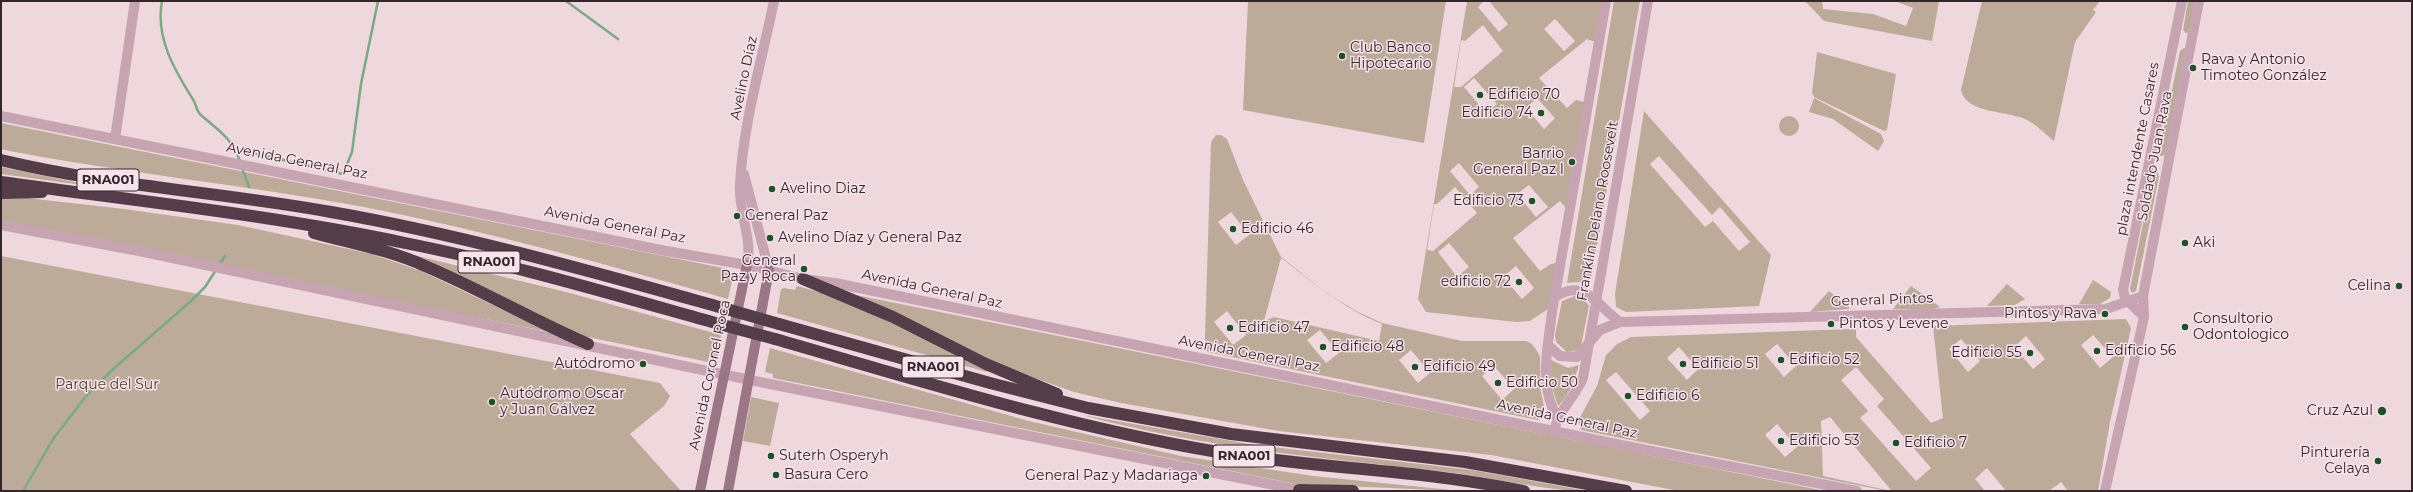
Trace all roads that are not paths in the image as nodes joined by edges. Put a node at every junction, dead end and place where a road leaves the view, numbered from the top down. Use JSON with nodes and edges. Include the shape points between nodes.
{"nodes":[{"id":1,"x":136,"y":1,"type":"edge"},
{"id":2,"x":774,"y":1,"type":"edge"},
{"id":3,"x":1606,"y":1,"type":"edge"},
{"id":4,"x":1648,"y":1,"type":"edge"},
{"id":5,"x":2182,"y":1,"type":"edge"},
{"id":6,"x":2199,"y":1,"type":"edge"},
{"id":7,"x":1,"y":116,"type":"edge"},
{"id":8,"x":116,"y":139,"type":"junction"},
{"id":9,"x":1,"y":160,"type":"edge"},
{"id":10,"x":742,"y":162,"type":"junction"},
{"id":11,"x":1,"y":182,"type":"edge"},
{"id":12,"x":57,"y":190,"type":"junction"},
{"id":13,"x":1,"y":193,"type":"edge"},
{"id":14,"x":254,"y":217,"type":"junction"},
{"id":15,"x":1,"y":225,"type":"edge"},
{"id":16,"x":747,"y":265,"type":"junction"},
{"id":17,"x":769,"y":270,"type":"junction"},
{"id":18,"x":803,"y":279,"type":"junction"},
{"id":19,"x":2143,"y":296,"type":"junction"},
{"id":20,"x":1555,"y":297,"type":"junction"},
{"id":21,"x":1596,"y":300,"type":"junction"},
{"id":22,"x":2128,"y":301,"type":"junction"},
{"id":23,"x":2144,"y":316,"type":"junction"},
{"id":24,"x":1620,"y":322,"type":"junction"},
{"id":25,"x":588,"y":344,"type":"junction"},
{"id":26,"x":1548,"y":346,"type":"junction"},
{"id":27,"x":1588,"y":347,"type":"junction"},
{"id":28,"x":724,"y":374,"type":"junction"},
{"id":29,"x":750,"y":380,"type":"junction"},
{"id":30,"x":1088,"y":408,"type":"junction"},
{"id":31,"x":1557,"y":417,"type":"junction"},
{"id":32,"x":1554,"y":431,"type":"junction"},
{"id":33,"x":1302,"y":490,"type":"edge"},
{"id":34,"x":700,"y":491,"type":"edge"},
{"id":35,"x":728,"y":491,"type":"edge"},
{"id":36,"x":1353,"y":491,"type":"edge"},
{"id":37,"x":1524,"y":491,"type":"edge"},
{"id":38,"x":1626,"y":491,"type":"edge"},
{"id":39,"x":1858,"y":491,"type":"edge"},
{"id":40,"x":2106,"y":491,"type":"edge"}],
"edges":[{"from":1,"to":8,"type":"street"},
{"from":2,"to":10,"type":"street","name":"Avelino Díaz"},
{"from":3,"to":20,"type":"street","name":"Franklin Delano Roosevelt"},
{"from":4,"to":21,"type":"street","name":"Franklin Delano Roosevelt"},
{"from":5,"to":22,"type":"street","name":"plaza intendente Casares","via":[[2123,290]]},
{"from":6,"to":19,"type":"street","name":"Soldado Juan Rava"},
{"from":7,"to":8,"type":"street","name":"Avenida General Paz"},
{"from":8,"to":16,"type":"street","name":"Avenida General Paz","via":[[666,251]]},
{"from":9,"to":30,"type":"highway","number":"RNA001","bridge":true,"via":[[82,176],[330,212],[485,244]]},
{"from":10,"to":16,"type":"street","name":"Avelino Díaz","via":[[740,195],[750,248]]},
{"from":10,"to":17,"type":"street","name":"Avelino Díaz"},
{"from":11,"to":12,"type":"highway","number":"RNA001"},
{"from":12,"to":13,"type":"highway","via":[[26,194]]},
{"from":12,"to":14,"type":"highway","number":"RNA001"},
{"from":14,"to":25,"type":"highway","via":[[402,256]]},
{"from":14,"to":37,"type":"highway","number":"RNA001","bridge":true,"via":[[341,230],[449,252],[587,287],[970,395],[1160,441],[1278,461],[1429,477]]},
{"from":15,"to":25,"type":"street"},
{"from":16,"to":17,"type":"street","name":"Avenida General Paz"},
{"from":16,"to":28,"type":"main road","name":"Avenida Coronel Roca"},
{"from":17,"to":18,"type":"street","name":"Avenida General Paz"},
{"from":17,"to":29,"type":"main road"},
{"from":18,"to":30,"type":"highway","via":[[893,317],[986,364]]},
{"from":18,"to":32,"type":"street","name":"Avenida General Paz","via":[[835,283]]},
{"from":19,"to":22,"type":"street","name":"General Pintos"},
{"from":19,"to":23,"type":"street","name":"Soldado Juan Rava"},
{"from":20,"to":21,"type":"street","via":[[1562,292],[1580,290]]},
{"from":20,"to":26,"type":"street","name":"Franklin Delano Roosevelt"},
{"from":21,"to":24,"type":"street"},
{"from":21,"to":27,"type":"street","name":"Franklin Delano Roosevelt"},
{"from":22,"to":23,"type":"street"},
{"from":22,"to":24,"type":"street","name":"General Pintos","via":[[2106,309]]},
{"from":23,"to":40,"type":"street","name":"Soldado Juan Rava"},
{"from":24,"to":27,"type":"street","name":"General Pintos","via":[[1600,330]]},
{"from":25,"to":28,"type":"street"},
{"from":26,"to":27,"type":"street","name":"General Pintos","via":[[1555,354],[1565,358],[1577,357]]},
{"from":26,"to":31,"type":"street","name":"Franklin Delano Roosevelt","via":[[1545,382],[1550,406]]},
{"from":27,"to":31,"type":"street","name":"Franklin Delano Roosevelt","via":[[1580,386],[1567,407]]},
{"from":28,"to":29,"type":"street"},
{"from":28,"to":34,"type":"main road","name":"Avenida Coronel Roca"},
{"from":29,"to":33,"type":"street"},
{"from":29,"to":35,"type":"main road"},
{"from":30,"to":38,"type":"highway","number":"RNA001","via":[[1231,434],[1465,462]]},
{"from":31,"to":32,"type":"street","name":"Franklin Delano Roosevelt"},
{"from":32,"to":39,"type":"street","name":"Avenida General Paz"},
{"from":33,"to":36,"type":"highway"}]}
